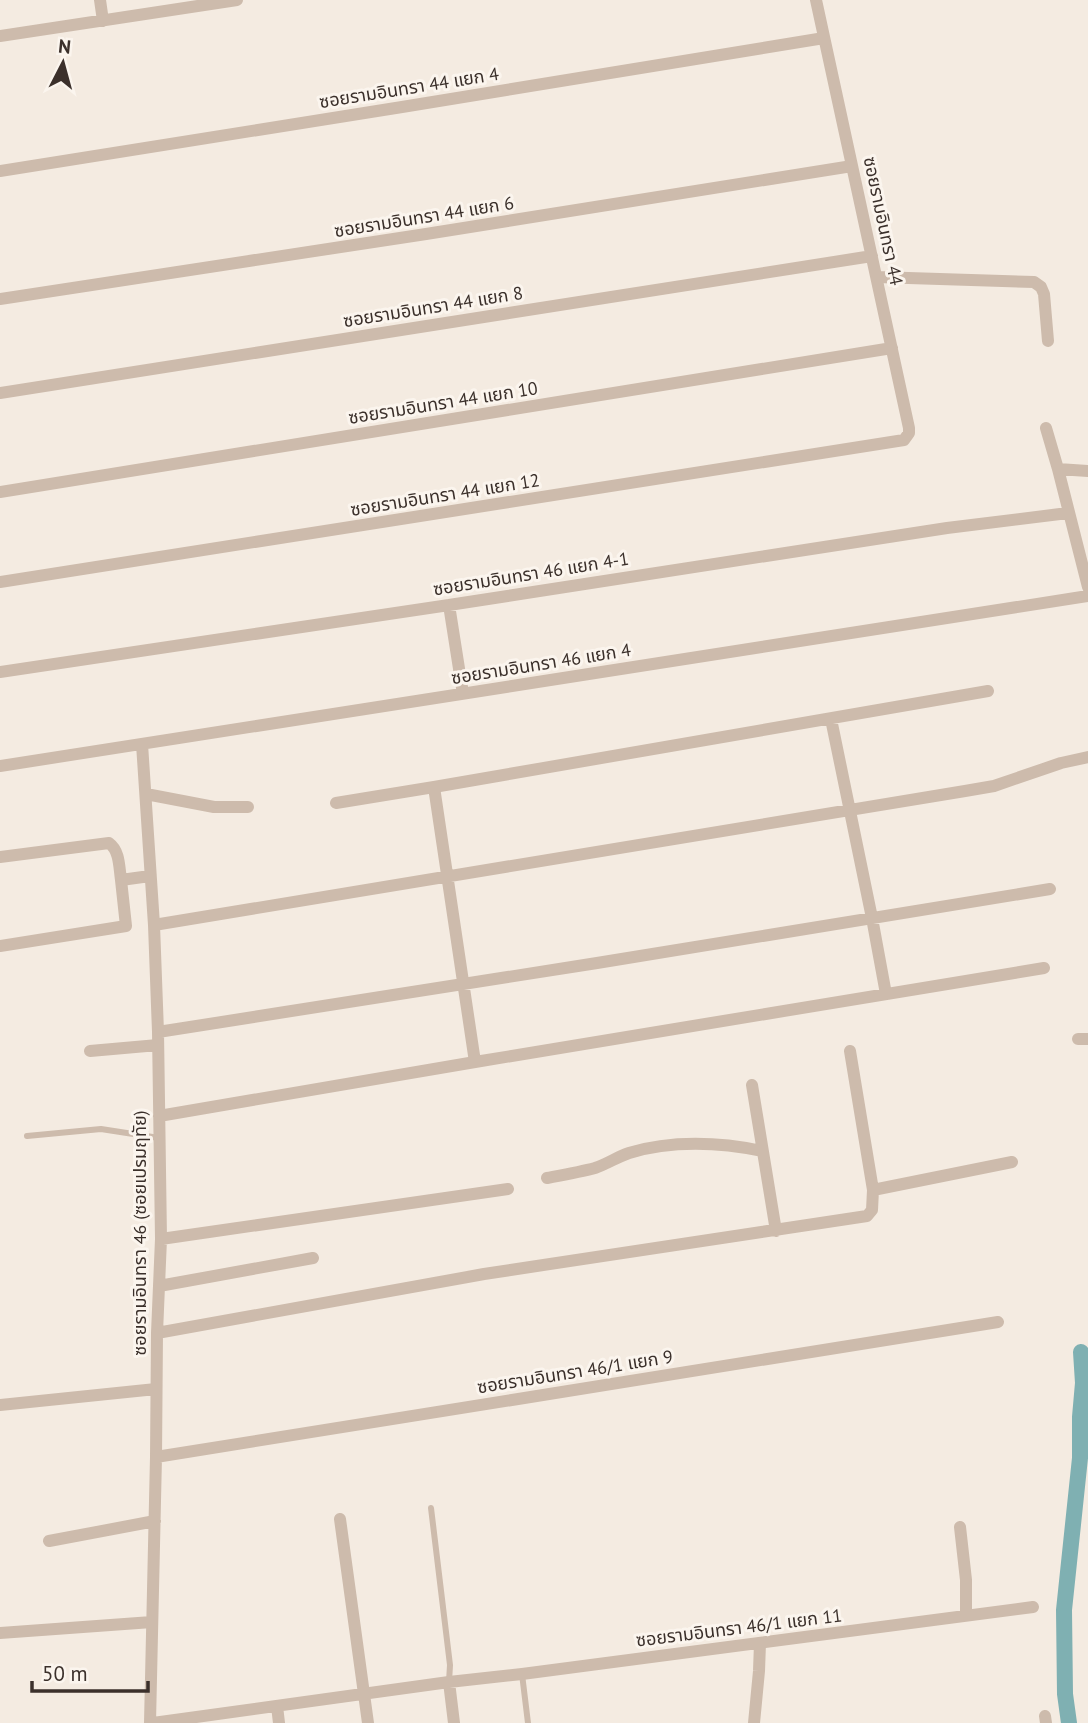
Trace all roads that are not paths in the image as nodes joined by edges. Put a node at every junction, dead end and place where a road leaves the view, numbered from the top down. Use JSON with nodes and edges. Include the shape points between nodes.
{"nodes":[{"id":1,"x":100,"y":0,"type":"edge"},
{"id":2,"x":237,"y":0,"type":"edge"},
{"id":3,"x":816,"y":0,"type":"edge"},
{"id":4,"x":215,"y":2,"type":"edge"},
{"id":5,"x":103,"y":21,"type":"junction"},
{"id":6,"x":0,"y":36,"type":"edge"},
{"id":7,"x":824,"y":38,"type":"junction"},
{"id":8,"x":852,"y":166,"type":"junction"},
{"id":9,"x":0,"y":171,"type":"edge"},
{"id":10,"x":872,"y":256,"type":"junction"},
{"id":11,"x":877,"y":277,"type":"junction"},
{"id":12,"x":0,"y":299,"type":"edge"},
{"id":13,"x":1048,"y":341,"type":"dead end"},
{"id":14,"x":892,"y":348,"type":"junction"},
{"id":15,"x":0,"y":393,"type":"edge"},
{"id":16,"x":1046,"y":428,"type":"dead end"},
{"id":17,"x":895,"y":442,"type":"joint"},
{"id":18,"x":1058,"y":469,"type":"junction"},
{"id":19,"x":1088,"y":471,"type":"edge"},
{"id":20,"x":0,"y":492,"type":"edge"},
{"id":21,"x":1068,"y":513,"type":"junction"},
{"id":22,"x":1085,"y":565,"type":"edge"},
{"id":23,"x":0,"y":582,"type":"edge"},
{"id":24,"x":1088,"y":587,"type":"edge"},
{"id":25,"x":1088,"y":596,"type":"edge"},
{"id":26,"x":450,"y":605,"type":"junction"},
{"id":27,"x":0,"y":672,"type":"edge"},
{"id":28,"x":988,"y":691,"type":"dead end"},
{"id":29,"x":463,"y":694,"type":"junction"},
{"id":30,"x":831,"y":719,"type":"junction"},
{"id":31,"x":142,"y":744,"type":"junction"},
{"id":32,"x":1088,"y":757,"type":"edge"},
{"id":33,"x":0,"y":765,"type":"edge"},
{"id":34,"x":434,"y":787,"type":"junction"},
{"id":35,"x":146,"y":794,"type":"junction"},
{"id":36,"x":336,"y":803,"type":"dead end"},
{"id":37,"x":248,"y":807,"type":"dead end"},
{"id":38,"x":850,"y":811,"type":"junction"},
{"id":39,"x":0,"y":857,"type":"edge"},
{"id":40,"x":150,"y":876,"type":"junction"},
{"id":41,"x":448,"y":877,"type":"junction"},
{"id":42,"x":121,"y":880,"type":"junction"},
{"id":43,"x":1050,"y":889,"type":"dead end"},
{"id":44,"x":872,"y":918,"type":"junction"},
{"id":45,"x":154,"y":925,"type":"junction"},
{"id":46,"x":0,"y":946,"type":"edge"},
{"id":47,"x":1044,"y":968,"type":"dead end"},
{"id":48,"x":464,"y":984,"type":"junction"},
{"id":49,"x":886,"y":994,"type":"junction"},
{"id":50,"x":158,"y":1039,"type":"junction"},
{"id":51,"x":90,"y":1051,"type":"dead end"},
{"id":52,"x":850,"y":1051,"type":"dead end"},
{"id":53,"x":475,"y":1062,"type":"junction"},
{"id":54,"x":752,"y":1085,"type":"dead end"},
{"id":55,"x":159,"y":1116,"type":"junction"},
{"id":56,"x":27,"y":1136,"type":"dead end"},
{"id":57,"x":159,"y":1138,"type":"junction"},
{"id":58,"x":762,"y":1151,"type":"junction"},
{"id":59,"x":1012,"y":1162,"type":"dead end"},
{"id":60,"x":547,"y":1178,"type":"dead end"},
{"id":61,"x":508,"y":1189,"type":"dead end"},
{"id":62,"x":873,"y":1190,"type":"junction"},
{"id":63,"x":776,"y":1231,"type":"junction"},
{"id":64,"x":161,"y":1240,"type":"junction"},
{"id":65,"x":313,"y":1258,"type":"dead end"},
{"id":66,"x":159,"y":1286,"type":"junction"},
{"id":67,"x":998,"y":1322,"type":"dead end"},
{"id":68,"x":157,"y":1333,"type":"junction"},
{"id":69,"x":156,"y":1389,"type":"junction"},
{"id":70,"x":0,"y":1405,"type":"edge"},
{"id":71,"x":156,"y":1457,"type":"junction"},
{"id":72,"x":431,"y":1508,"type":"dead end"},
{"id":73,"x":340,"y":1519,"type":"dead end"},
{"id":74,"x":155,"y":1521,"type":"junction"},
{"id":75,"x":960,"y":1527,"type":"dead end"},
{"id":76,"x":49,"y":1541,"type":"dead end"},
{"id":77,"x":1033,"y":1607,"type":"dead end"},
{"id":78,"x":967,"y":1616,"type":"junction"},
{"id":79,"x":152,"y":1622,"type":"junction"},
{"id":80,"x":0,"y":1633,"type":"edge"},
{"id":81,"x":760,"y":1643,"type":"junction"},
{"id":82,"x":522,"y":1674,"type":"junction"},
{"id":83,"x":449,"y":1682,"type":"junction"},
{"id":84,"x":364,"y":1694,"type":"junction"},
{"id":85,"x":277,"y":1706,"type":"junction"},
{"id":86,"x":152,"y":1723,"type":"edge"},
{"id":87,"x":279,"y":1723,"type":"edge"},
{"id":88,"x":368,"y":1723,"type":"edge"},
{"id":89,"x":454,"y":1723,"type":"edge"},
{"id":90,"x":528,"y":1723,"type":"edge"},
{"id":91,"x":754,"y":1723,"type":"edge"}],
"edges":[{"from":1,"to":5,"type":"street"},
{"from":2,"to":4,"type":"street"},
{"from":3,"to":7,"type":"street","name":"ซอยรามอินทรา 44"},
{"from":4,"to":5,"type":"street"},
{"from":5,"to":6,"type":"street"},
{"from":7,"to":8,"type":"street","name":"ซอยรามอินทรา 44"},
{"from":7,"to":9,"type":"street","name":"ซอยรามอินทรา 44 แยก 4"},
{"from":8,"to":10,"type":"street","name":"ซอยรามอินทรา 44"},
{"from":8,"to":12,"type":"street","name":"ซอยรามอินทรา 44 แยก 6"},
{"from":10,"to":11,"type":"street","name":"ซอยรามอินทรา 44"},
{"from":10,"to":15,"type":"street","name":"ซอยรามอินทรา 44 แยก 8"},
{"from":11,"to":13,"type":"street","via":[[1034,282],[1044,294]]},
{"from":11,"to":14,"type":"street","name":"ซอยรามอินทรา 44"},
{"from":14,"to":17,"type":"street","name":"ซอยรามอินทรา 44","via":[[909,428],[907,438]]},
{"from":14,"to":20,"type":"street","name":"ซอยรามอินทรา 44 แยก 10"},
{"from":16,"to":18,"type":"street"},
{"from":17,"to":23,"type":"street","name":"ซอยรามอินทรา 44 แยก 12"},
{"from":18,"to":19,"type":"street"},
{"from":18,"to":21,"type":"street"},
{"from":21,"to":22,"type":"street"},
{"from":21,"to":26,"type":"street","name":"ซอยรามอินทรา 46 แยก 4-1"},
{"from":22,"to":24,"type":"street"},
{"from":25,"to":29,"type":"street","name":"ซอยรามอินทรา 46 แยก 4"},
{"from":26,"to":27,"type":"street","name":"ซอยรามอินทรา 46 แยก 4-1"},
{"from":26,"to":29,"type":"street"},
{"from":28,"to":30,"type":"street"},
{"from":29,"to":31,"type":"street","name":"ซอยรามอินทรา 46 แยก 4"},
{"from":30,"to":34,"type":"street"},
{"from":30,"to":38,"type":"street"},
{"from":31,"to":33,"type":"street","name":"ซอยรามอินทรา 46 แยก 4"},
{"from":31,"to":35,"type":"street","name":"ซอยรามอินทรา 46 (ซอยเปรมฤทัย)"},
{"from":32,"to":38,"type":"street","via":[[994,786]]},
{"from":34,"to":36,"type":"street"},
{"from":34,"to":41,"type":"street"},
{"from":35,"to":37,"type":"street","via":[[214,807]]},
{"from":35,"to":40,"type":"street","name":"ซอยรามอินทรา 46 (ซอยเปรมฤทัย)"},
{"from":38,"to":41,"type":"street"},
{"from":38,"to":44,"type":"street"},
{"from":39,"to":42,"type":"street","via":[[109,843],[117,853]]},
{"from":40,"to":42,"type":"street"},
{"from":40,"to":45,"type":"street","name":"ซอยรามอินทรา 46 (ซอยเปรมฤทัย)"},
{"from":41,"to":45,"type":"street"},
{"from":41,"to":48,"type":"street"},
{"from":42,"to":46,"type":"street","via":[[126,926]]},
{"from":43,"to":44,"type":"street"},
{"from":44,"to":48,"type":"street"},
{"from":44,"to":49,"type":"street"},
{"from":45,"to":50,"type":"street","name":"ซอยรามอินทรา 46 (ซอยเปรมฤทัย)"},
{"from":47,"to":49,"type":"street"},
{"from":48,"to":50,"type":"street"},
{"from":48,"to":53,"type":"street"},
{"from":49,"to":53,"type":"street"},
{"from":50,"to":51,"type":"street"},
{"from":50,"to":55,"type":"street","name":"ซอยรามอินทรา 46 (ซอยเปรมฤทัย)"},
{"from":52,"to":62,"type":"street"},
{"from":53,"to":55,"type":"street"},
{"from":54,"to":58,"type":"street"},
{"from":55,"to":57,"type":"street","name":"ซอยรามอินทรา 46 (ซอยเปรมฤทัย)"},
{"from":56,"to":57,"type":"lane","via":[[101,1129]]},
{"from":57,"to":64,"type":"street","name":"ซอยรามอินทรา 46 (ซอยเปรมฤทัย)"},
{"from":58,"to":60,"type":"street","via":[[677,1144]]},
{"from":58,"to":63,"type":"street"},
{"from":59,"to":62,"type":"street"},
{"from":61,"to":64,"type":"street"},
{"from":62,"to":63,"type":"street","via":[[872,1210],[867,1216]]},
{"from":63,"to":68,"type":"street","via":[[484,1274]]},
{"from":64,"to":66,"type":"street","name":"ซอยรามอินทรา 46 (ซอยเปรมฤทัย)"},
{"from":65,"to":66,"type":"street"},
{"from":66,"to":68,"type":"street","name":"ซอยรามอินทรา 46 (ซอยเปรมฤทัย)"},
{"from":67,"to":71,"type":"street","name":"ซอยรามอินทรา 46/1 แยก 9"},
{"from":68,"to":69,"type":"street","name":"ซอยรามอินทรา 46 (ซอยเปรมฤทัย)"},
{"from":69,"to":70,"type":"street"},
{"from":69,"to":71,"type":"street","name":"ซอยรามอินทรา 46 (ซอยเปรมฤทัย)"},
{"from":71,"to":74,"type":"street","name":"ซอยรามอินทรา 46 (ซอยเปรมฤทัย)"},
{"from":72,"to":83,"type":"lane"},
{"from":73,"to":84,"type":"street"},
{"from":74,"to":76,"type":"street"},
{"from":74,"to":79,"type":"street","name":"ซอยรามอินทรา 46 (ซอยเปรมฤทัย)"},
{"from":75,"to":78,"type":"street"},
{"from":77,"to":78,"type":"street","name":"ซอยรามอินทรา 46/1 แยก 11"},
{"from":78,"to":81,"type":"street","name":"ซอยรามอินทรา 46/1 แยก 11"},
{"from":79,"to":80,"type":"street"},
{"from":79,"to":86,"type":"street","name":"ซอยรามอินทรา 46 (ซอยเปรมฤทัย)"},
{"from":81,"to":82,"type":"street","name":"ซอยรามอินทรา 46/1 แยก 11"},
{"from":81,"to":91,"type":"street"},
{"from":82,"to":83,"type":"street","name":"ซอยรามอินทรา 46/1 แยก 11"},
{"from":82,"to":90,"type":"lane"},
{"from":83,"to":84,"type":"street","name":"ซอยรามอินทรา 46/1 แยก 11"},
{"from":83,"to":89,"type":"street"},
{"from":84,"to":85,"type":"street","name":"ซอยรามอินทรา 46/1 แยก 11"},
{"from":84,"to":88,"type":"street"},
{"from":85,"to":86,"type":"street","name":"ซอยรามอินทรา 46/1 แยก 11"},
{"from":85,"to":87,"type":"street"}]}
